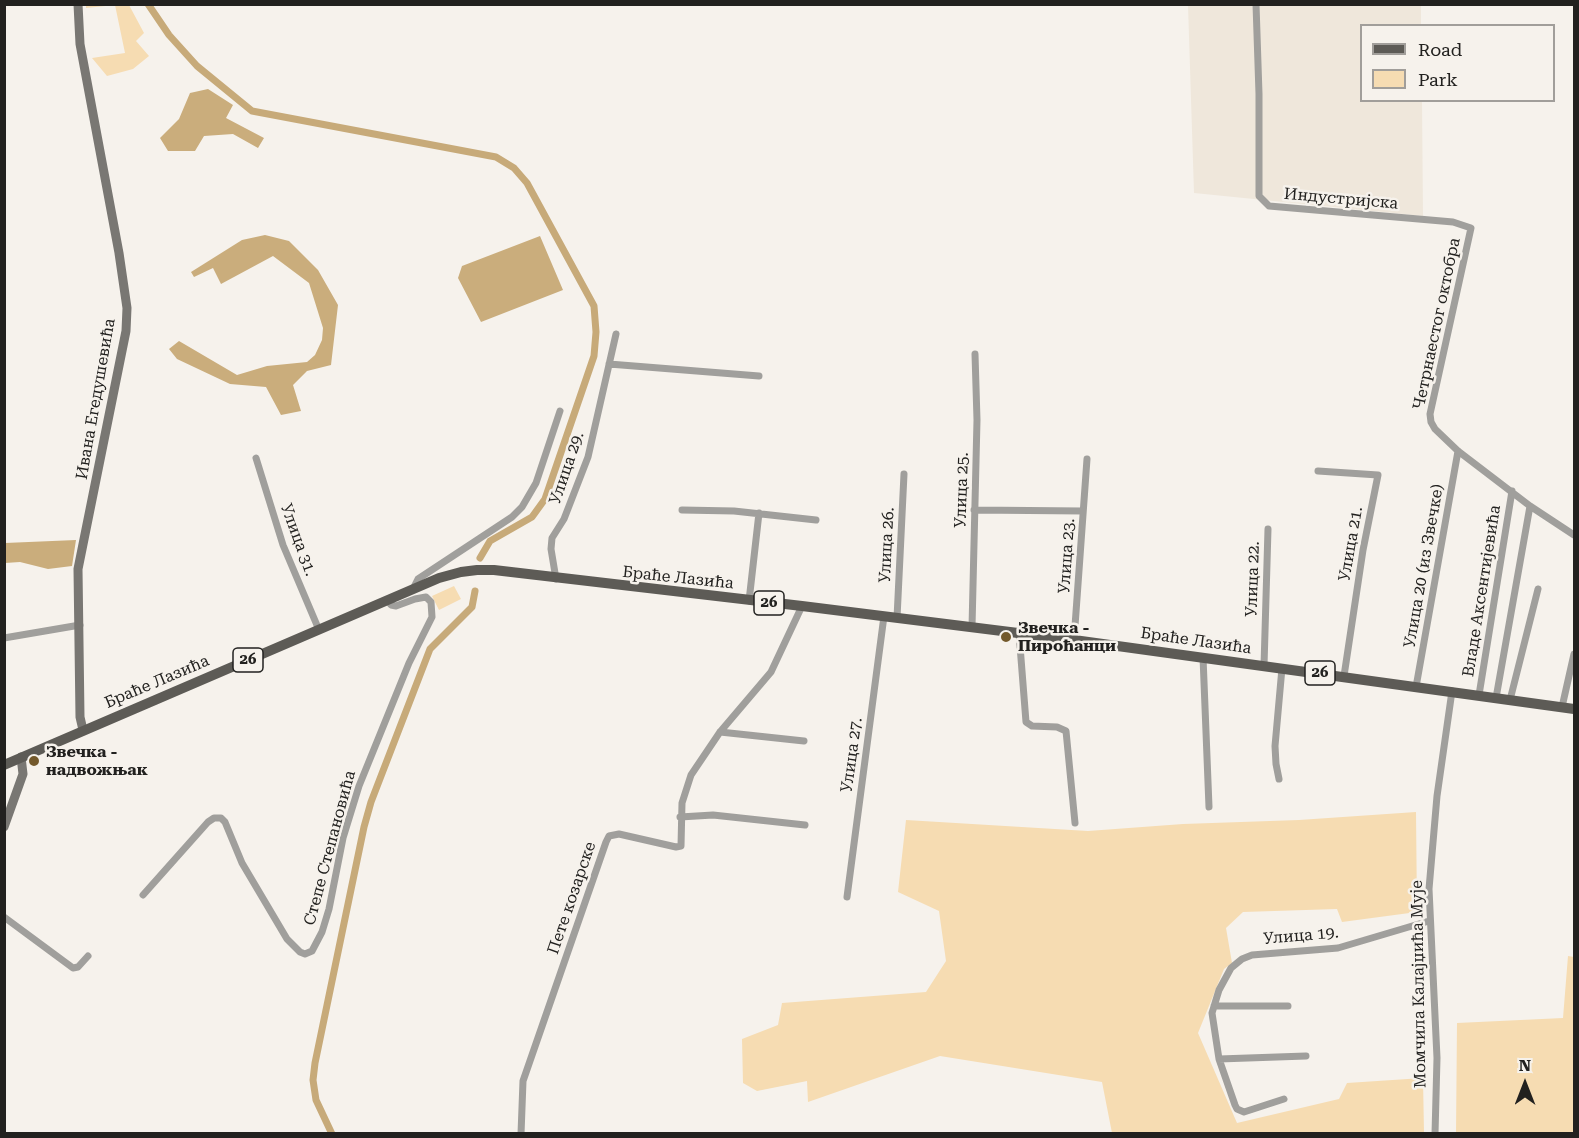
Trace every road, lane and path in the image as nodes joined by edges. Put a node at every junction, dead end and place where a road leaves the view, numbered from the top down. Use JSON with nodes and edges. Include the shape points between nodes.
{"nodes":[{"id":1,"x":78,"y":4,"type":"edge"},
{"id":2,"x":1257,"y":4,"type":"edge"},
{"id":3,"x":1471,"y":228,"type":"joint"},
{"id":4,"x":616,"y":334,"type":"dead end"},
{"id":5,"x":975,"y":354,"type":"dead end"},
{"id":6,"x":609,"y":364,"type":"junction"},
{"id":7,"x":759,"y":376,"type":"dead end"},
{"id":8,"x":560,"y":411,"type":"dead end"},
{"id":9,"x":1458,"y":451,"type":"junction"},
{"id":10,"x":256,"y":458,"type":"dead end"},
{"id":11,"x":1087,"y":459,"type":"dead end"},
{"id":12,"x":1318,"y":471,"type":"dead end"},
{"id":13,"x":904,"y":474,"type":"dead end"},
{"id":14,"x":1512,"y":491,"type":"junction"},
{"id":15,"x":1530,"y":506,"type":"junction"},
{"id":16,"x":682,"y":510,"type":"dead end"},
{"id":17,"x":974,"y":510,"type":"junction"},
{"id":18,"x":1083,"y":511,"type":"junction"},
{"id":19,"x":759,"y":513,"type":"junction"},
{"id":20,"x":816,"y":520,"type":"dead end"},
{"id":21,"x":1268,"y":529,"type":"dead end"},
{"id":22,"x":1575,"y":535,"type":"edge"},
{"id":23,"x":556,"y":579,"type":"junction"},
{"id":24,"x":1538,"y":588,"type":"dead end"},
{"id":25,"x":413,"y":589,"type":"junction"},
{"id":26,"x":388,"y":601,"type":"junction"},
{"id":27,"x":749,"y":601,"type":"junction"},
{"id":28,"x":802,"y":606,"type":"junction"},
{"id":29,"x":884,"y":616,"type":"junction"},
{"id":30,"x":897,"y":618,"type":"junction"},
{"id":31,"x":80,"y":625,"type":"junction"},
{"id":32,"x":972,"y":627,"type":"junction"},
{"id":33,"x":320,"y":630,"type":"junction"},
{"id":34,"x":1019,"y":633,"type":"junction"},
{"id":35,"x":4,"y":638,"type":"edge"},
{"id":36,"x":1074,"y":640,"type":"junction"},
{"id":37,"x":1575,"y":654,"type":"edge"},
{"id":38,"x":1203,"y":657,"type":"junction"},
{"id":39,"x":1264,"y":666,"type":"junction"},
{"id":40,"x":1282,"y":668,"type":"junction"},
{"id":41,"x":1344,"y":676,"type":"junction"},
{"id":42,"x":1416,"y":687,"type":"junction"},
{"id":43,"x":1452,"y":691,"type":"junction"},
{"id":44,"x":1479,"y":695,"type":"junction"},
{"id":45,"x":1496,"y":698,"type":"junction"},
{"id":46,"x":1510,"y":700,"type":"junction"},
{"id":47,"x":1562,"y":707,"type":"junction"},
{"id":48,"x":1575,"y":709,"type":"edge"},
{"id":49,"x":83,"y":730,"type":"junction"},
{"id":50,"x":720,"y":732,"type":"junction"},
{"id":51,"x":804,"y":741,"type":"dead end"},
{"id":52,"x":21,"y":758,"type":"junction"},
{"id":53,"x":5,"y":764,"type":"edge"},
{"id":54,"x":1279,"y":779,"type":"dead end"},
{"id":55,"x":1209,"y":807,"type":"dead end"},
{"id":56,"x":680,"y":817,"type":"junction"},
{"id":57,"x":1076,"y":824,"type":"dead end"},
{"id":58,"x":806,"y":825,"type":"dead end"},
{"id":59,"x":4,"y":826,"type":"edge"},
{"id":60,"x":142,"y":895,"type":"dead end"},
{"id":61,"x":847,"y":897,"type":"dead end"},
{"id":62,"x":4,"y":917,"type":"edge"},
{"id":63,"x":1429,"y":921,"type":"junction"},
{"id":64,"x":88,"y":956,"type":"dead end"},
{"id":65,"x":1214,"y":1006,"type":"junction"},
{"id":66,"x":1288,"y":1006,"type":"dead end"},
{"id":67,"x":1306,"y":1056,"type":"dead end"},
{"id":68,"x":1219,"y":1059,"type":"junction"},
{"id":69,"x":1284,"y":1099,"type":"dead end"},
{"id":70,"x":521,"y":1134,"type":"edge"},
{"id":71,"x":1434,"y":1134,"type":"edge"}],
"edges":[{"from":1,"to":31,"type":"main road","name":"Ивана Егедушевића","via":[[80,44],[127,308],[126,331],[79,562]]},
{"from":2,"to":3,"type":"street","name":"Индустријска","via":[[1258,196],[1269,206],[1453,222]]},
{"from":3,"to":9,"type":"street","name":"Четрнаестог октобра","via":[[1430,414],[1435,429]]},
{"from":4,"to":6,"type":"street","name":"Улица 29."},
{"from":5,"to":17,"type":"street","name":"Улица 25.","via":[[978,420]]},
{"from":6,"to":7,"type":"street"},
{"from":6,"to":23,"type":"street","name":"Улица 29.","via":[[588,457],[564,519],[552,538]]},
{"from":8,"to":25,"type":"street","via":[[536,483],[522,507],[418,579]]},
{"from":9,"to":14,"type":"street","name":"Четрнаестог октобра"},
{"from":9,"to":42,"type":"street","name":"Улица 20 (из Звечке)"},
{"from":10,"to":33,"type":"street","name":"Улица 31.","via":[[283,545]]},
{"from":11,"to":18,"type":"street","name":"Улица 23."},
{"from":12,"to":41,"type":"street","name":"Улица 21.","via":[[1378,476]]},
{"from":13,"to":30,"type":"street","name":"Улица 26."},
{"from":14,"to":15,"type":"street","name":"Четрнаестог октобра"},
{"from":14,"to":44,"type":"street","name":"Владе Аксентијевића"},
{"from":15,"to":22,"type":"street","name":"Четрнаестог октобра"},
{"from":15,"to":45,"type":"street"},
{"from":16,"to":19,"type":"street"},
{"from":17,"to":18,"type":"street","name":"Улица 23."},
{"from":17,"to":32,"type":"street","name":"Улица 25."},
{"from":18,"to":36,"type":"street","name":"Улица 23."},
{"from":19,"to":20,"type":"street"},
{"from":19,"to":27,"type":"street"},
{"from":21,"to":39,"type":"street","name":"Улица 22."},
{"from":23,"to":25,"type":"main road","name":"Браће Лазића","number":"26","via":[[494,570],[469,571]]},
{"from":23,"to":27,"type":"main road","name":"Браће Лазића","number":"26"},
{"from":24,"to":46,"type":"street"},
{"from":25,"to":26,"type":"main road","name":"Браће Лазића","number":"26"},
{"from":26,"to":33,"type":"main road","name":"Браће Лазића","number":"26"},
{"from":26,"to":60,"type":"street","name":"Степе Степановића","via":[[396,606],[426,597],[432,616],[359,786],[343,838],[329,909],[312,951],[300,952],[287,939],[242,863],[221,818],[208,822]]},
{"from":27,"to":28,"type":"main road","name":"Браће Лазића","number":"26"},
{"from":28,"to":29,"type":"main road","name":"Браће Лазића","number":"26"},
{"from":28,"to":50,"type":"street","name":"Пете козарске","via":[[771,672]]},
{"from":29,"to":30,"type":"main road","name":"Браће Лазића","number":"26"},
{"from":29,"to":61,"type":"street","name":"Улица 27."},
{"from":30,"to":32,"type":"main road","name":"Браће Лазића","number":"26"},
{"from":31,"to":35,"type":"street"},
{"from":31,"to":49,"type":"main road","name":"Ивана Егедушевића"},
{"from":32,"to":34,"type":"main road","name":"Браће Лазића","number":"26"},
{"from":33,"to":49,"type":"main road","name":"Браће Лазића","number":"26"},
{"from":34,"to":36,"type":"main road","name":"Браће Лазића","number":"26"},
{"from":34,"to":57,"type":"street","via":[[1026,722],[1066,731]]},
{"from":36,"to":38,"type":"main road","name":"Браће Лазића","number":"26"},
{"from":37,"to":47,"type":"street"},
{"from":38,"to":39,"type":"main road","name":"Браће Лазића","number":"26"},
{"from":38,"to":55,"type":"street"},
{"from":39,"to":40,"type":"main road","name":"Браће Лазића","number":"26"},
{"from":40,"to":41,"type":"main road","name":"Браће Лазића","number":"26"},
{"from":40,"to":54,"type":"street","via":[[1275,746]]},
{"from":41,"to":42,"type":"main road","name":"Браће Лазића","number":"26"},
{"from":42,"to":43,"type":"main road","number":"26"},
{"from":43,"to":44,"type":"main road","number":"26"},
{"from":43,"to":63,"type":"street","name":"Момчила Калајџића Мује","via":[[1437,796]]},
{"from":44,"to":45,"type":"main road","number":"26"},
{"from":45,"to":46,"type":"main road","number":"26"},
{"from":46,"to":47,"type":"main road","number":"26"},
{"from":47,"to":48,"type":"main road","number":"26"},
{"from":49,"to":52,"type":"main road","name":"Браће Лазића","number":"26"},
{"from":50,"to":51,"type":"street"},
{"from":50,"to":56,"type":"street","name":"Пете козарске","via":[[691,775]]},
{"from":52,"to":53,"type":"main road","name":"Браће Лазића","number":"26"},
{"from":52,"to":59,"type":"main road","via":[[23,774]]},
{"from":56,"to":58,"type":"street","via":[[713,815]]},
{"from":56,"to":70,"type":"street","name":"Пете козарске","via":[[679,847],[619,834],[609,836],[523,1081]]},
{"from":62,"to":64,"type":"street","via":[[73,968]]},
{"from":63,"to":65,"type":"street","name":"Улица 19.","via":[[1338,948],[1246,957],[1228,974]]},
{"from":63,"to":71,"type":"street","name":"Момчила Калајџића Мује","via":[[1437,1058]]},
{"from":65,"to":66,"type":"street"},
{"from":65,"to":68,"type":"street","name":"Улица 19."},
{"from":67,"to":68,"type":"street"},
{"from":68,"to":69,"type":"street","name":"Улица 19.","via":[[1237,1109],[1248,1112]]}]}
